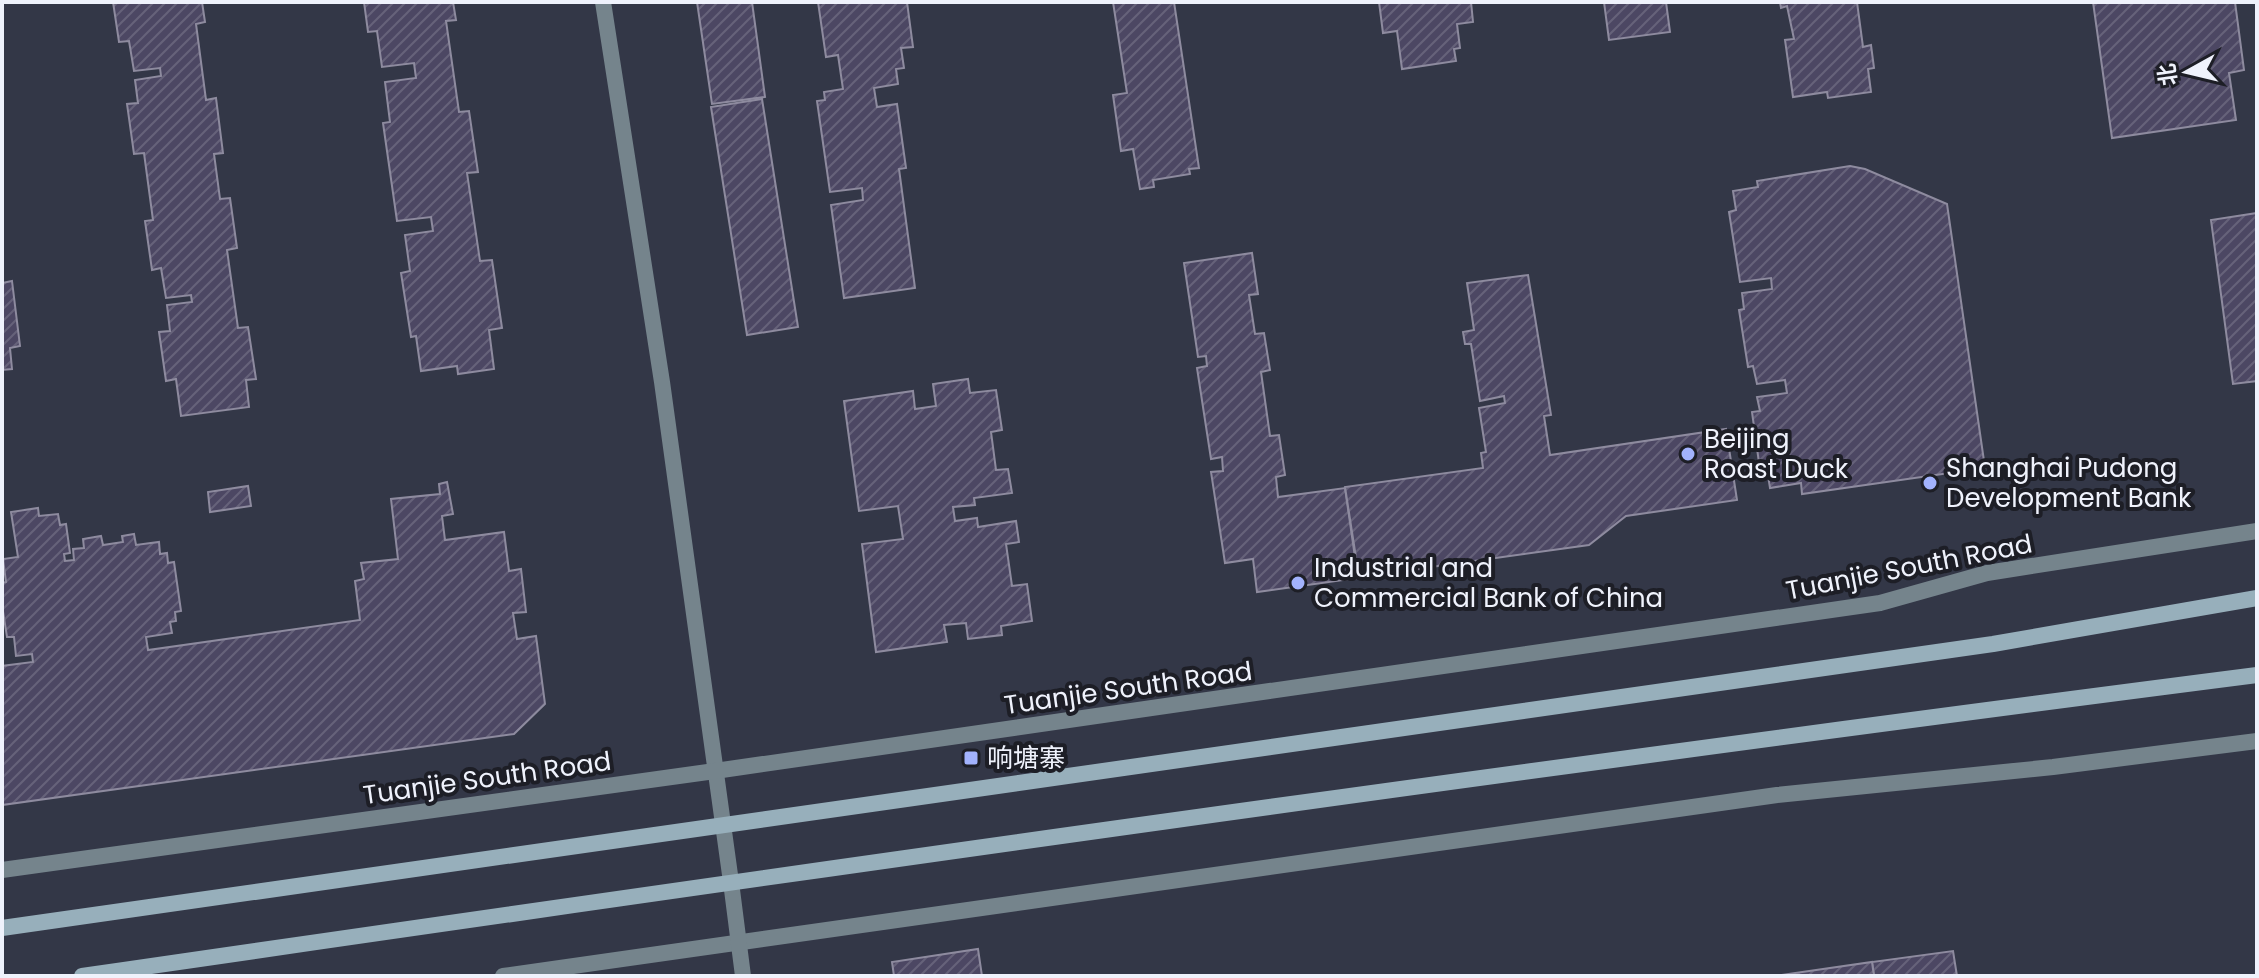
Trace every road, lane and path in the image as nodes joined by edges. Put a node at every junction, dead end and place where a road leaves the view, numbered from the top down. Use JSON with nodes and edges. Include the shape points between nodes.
{"nodes":[{"id":1,"x":603,"y":2,"type":"edge"},
{"id":2,"x":2257,"y":531,"type":"edge"},
{"id":3,"x":2257,"y":598,"type":"edge"},
{"id":4,"x":2257,"y":675,"type":"edge"},
{"id":5,"x":2257,"y":741,"type":"edge"},
{"id":6,"x":715,"y":771,"type":"junction"},
{"id":7,"x":724,"y":827,"type":"junction"},
{"id":8,"x":2,"y":870,"type":"edge"},
{"id":9,"x":731,"y":882,"type":"junction"},
{"id":10,"x":2,"y":928,"type":"edge"},
{"id":11,"x":738,"y":941,"type":"junction"},
{"id":12,"x":82,"y":976,"type":"edge"},
{"id":13,"x":503,"y":976,"type":"edge"},
{"id":14,"x":743,"y":976,"type":"edge"}],
"edges":[{"from":1,"to":6,"type":"street"},
{"from":2,"to":6,"type":"street","name":"Tuanjie South Road","via":[[1987,573],[1880,603]]},
{"from":3,"to":7,"type":"main road","via":[[1993,644]]},
{"from":4,"to":9,"type":"main road"},
{"from":5,"to":11,"type":"street","via":[[1777,795]]},
{"from":6,"to":7,"type":"street"},
{"from":6,"to":8,"type":"street","name":"Tuanjie South Road"},
{"from":7,"to":9,"type":"street"},
{"from":7,"to":10,"type":"main road"},
{"from":9,"to":11,"type":"street"},
{"from":9,"to":12,"type":"main road"},
{"from":11,"to":13,"type":"street"},
{"from":11,"to":14,"type":"street"}]}
